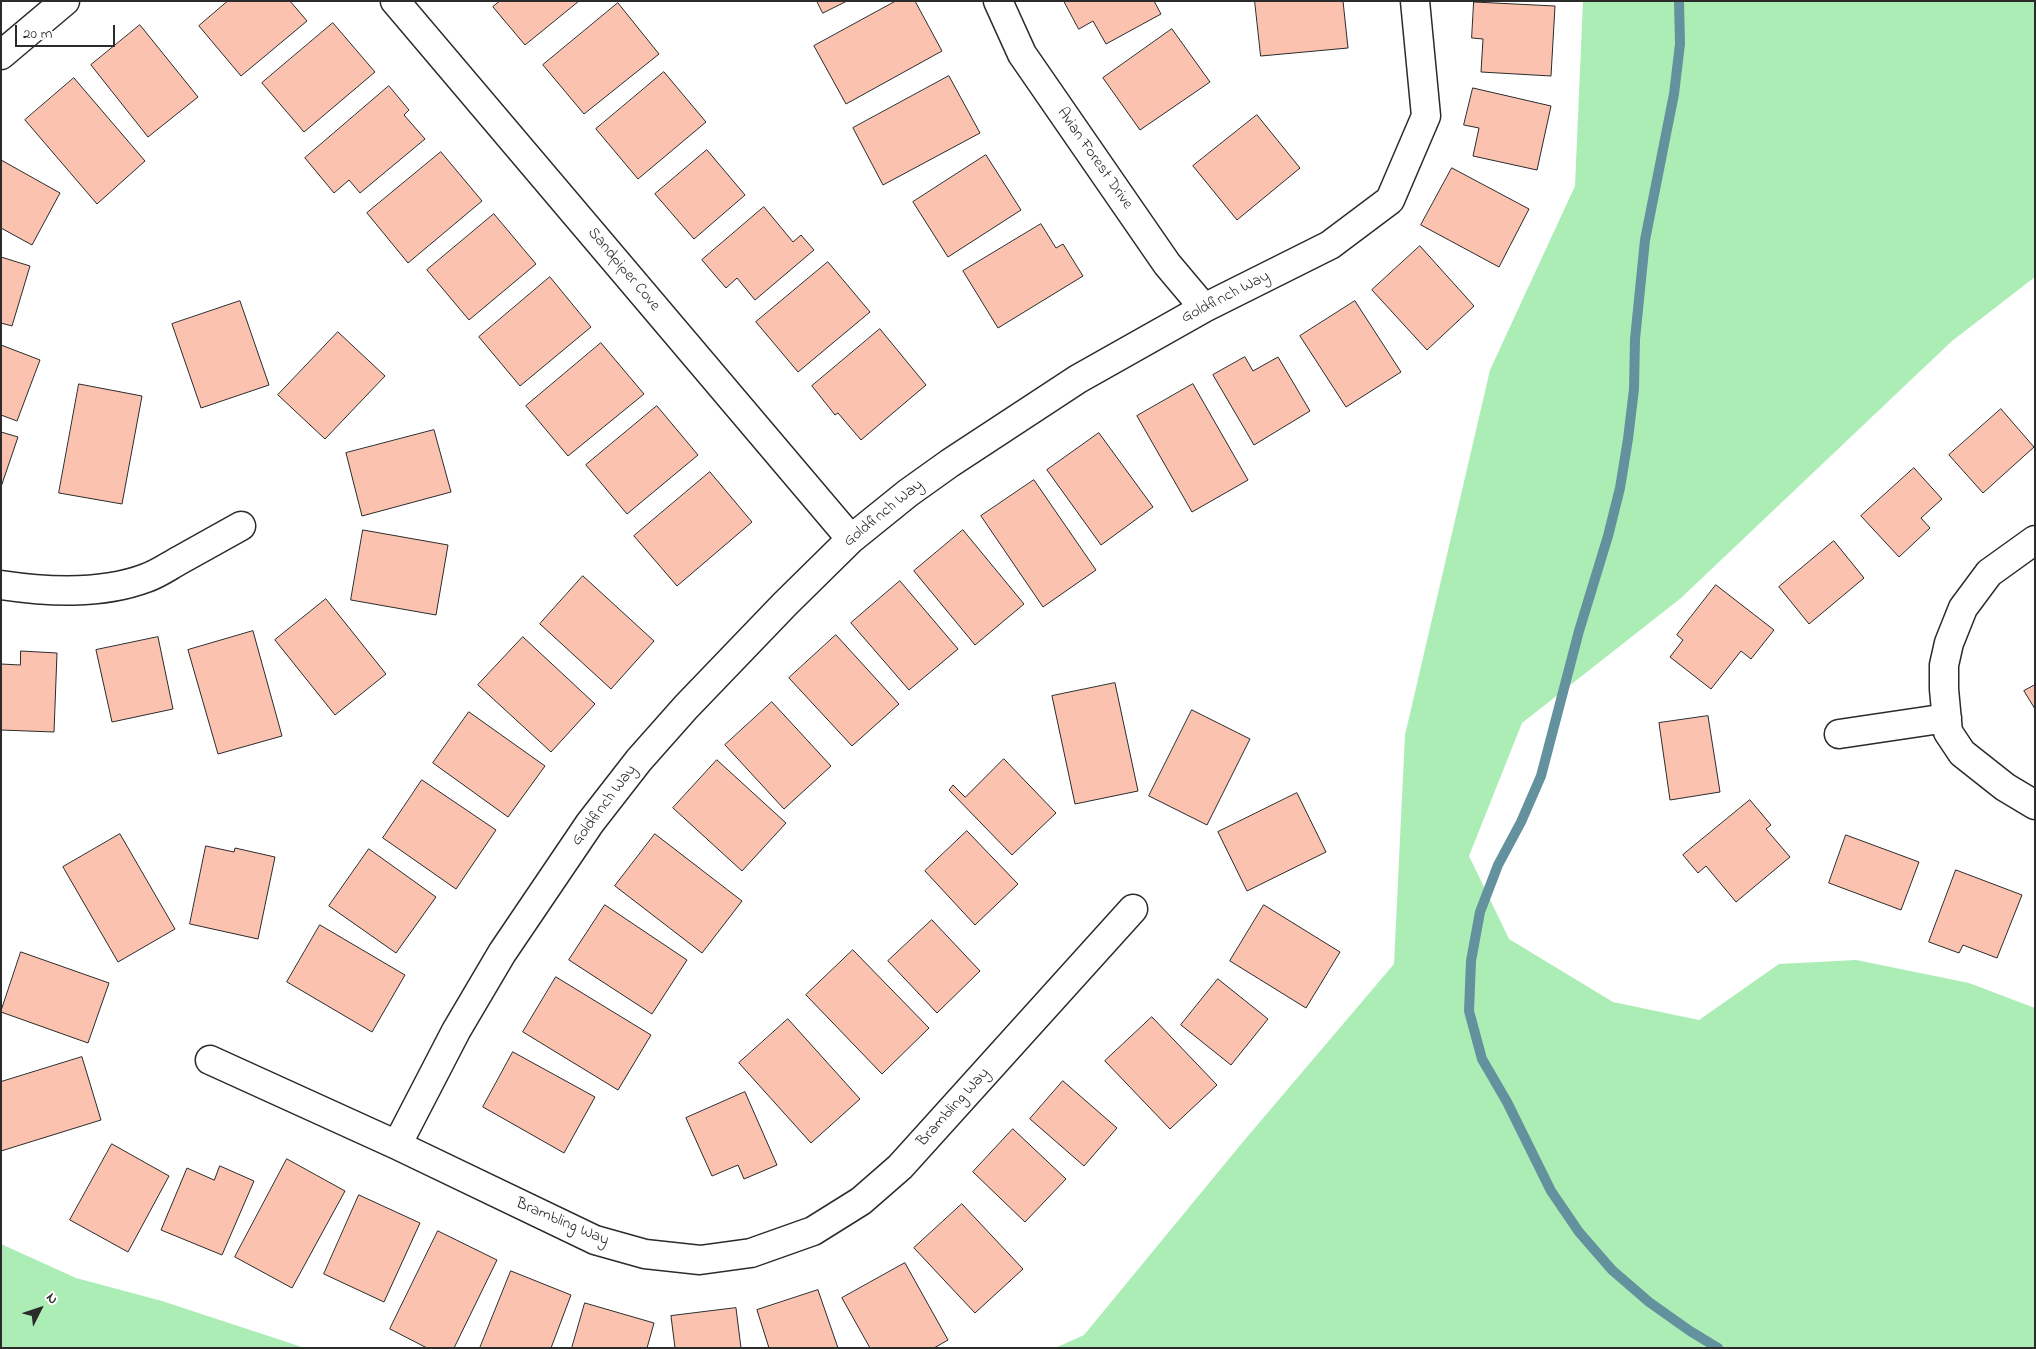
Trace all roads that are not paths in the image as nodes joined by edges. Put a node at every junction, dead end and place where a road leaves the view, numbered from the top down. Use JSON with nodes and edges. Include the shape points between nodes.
{"nodes":[{"id":1,"x":65,"y":1,"type":"edge"},
{"id":2,"x":395,"y":1,"type":"edge"},
{"id":3,"x":998,"y":1,"type":"edge"},
{"id":4,"x":1414,"y":1,"type":"edge"},
{"id":5,"x":1,"y":55,"type":"edge"},
{"id":6,"x":1204,"y":308,"type":"junction"},
{"id":7,"x":241,"y":526,"type":"dead end"},
{"id":8,"x":851,"y":539,"type":"junction"},
{"id":9,"x":2035,"y":540,"type":"edge"},
{"id":10,"x":1,"y":585,"type":"edge"},
{"id":11,"x":1947,"y":718,"type":"junction"},
{"id":12,"x":1839,"y":734,"type":"dead end"},
{"id":13,"x":2035,"y":805,"type":"edge"},
{"id":14,"x":1133,"y":908,"type":"dead end"},
{"id":15,"x":210,"y":1060,"type":"dead end"},
{"id":16,"x":397,"y":1145,"type":"junction"}],
"edges":[{"from":1,"to":5,"type":"street"},
{"from":2,"to":8,"type":"street","name":"Sandpiper Cove"},
{"from":3,"to":6,"type":"street","name":"Avian Forest Drive","via":[[1028,62],[1167,264]]},
{"from":4,"to":6,"type":"street","name":"Goldfinch Way","via":[[1426,116],[1390,200],[1330,244]]},
{"from":6,"to":8,"type":"street","name":"Goldfinch Way","via":[[1078,380],[996,432],[908,493]]},
{"from":7,"to":10,"type":"street","via":[[147,578],[101,588],[65,590]]},
{"from":8,"to":16,"type":"street","name":"Goldfinch Way","via":[[686,707],[590,823],[502,953],[456,1031]]},
{"from":9,"to":11,"type":"street","via":[[1990,573],[1963,608],[1949,642],[1944,665]]},
{"from":11,"to":12,"type":"street"},
{"from":11,"to":13,"type":"street","via":[[1948,732],[1962,753],[2005,787]]},
{"from":14,"to":16,"type":"street","name":"Brambling Way","via":[[900,1167],[861,1201],[813,1232],[751,1253],[700,1260],[645,1254],[595,1240]]},
{"from":15,"to":16,"type":"street","name":"Brambling Way"}]}
